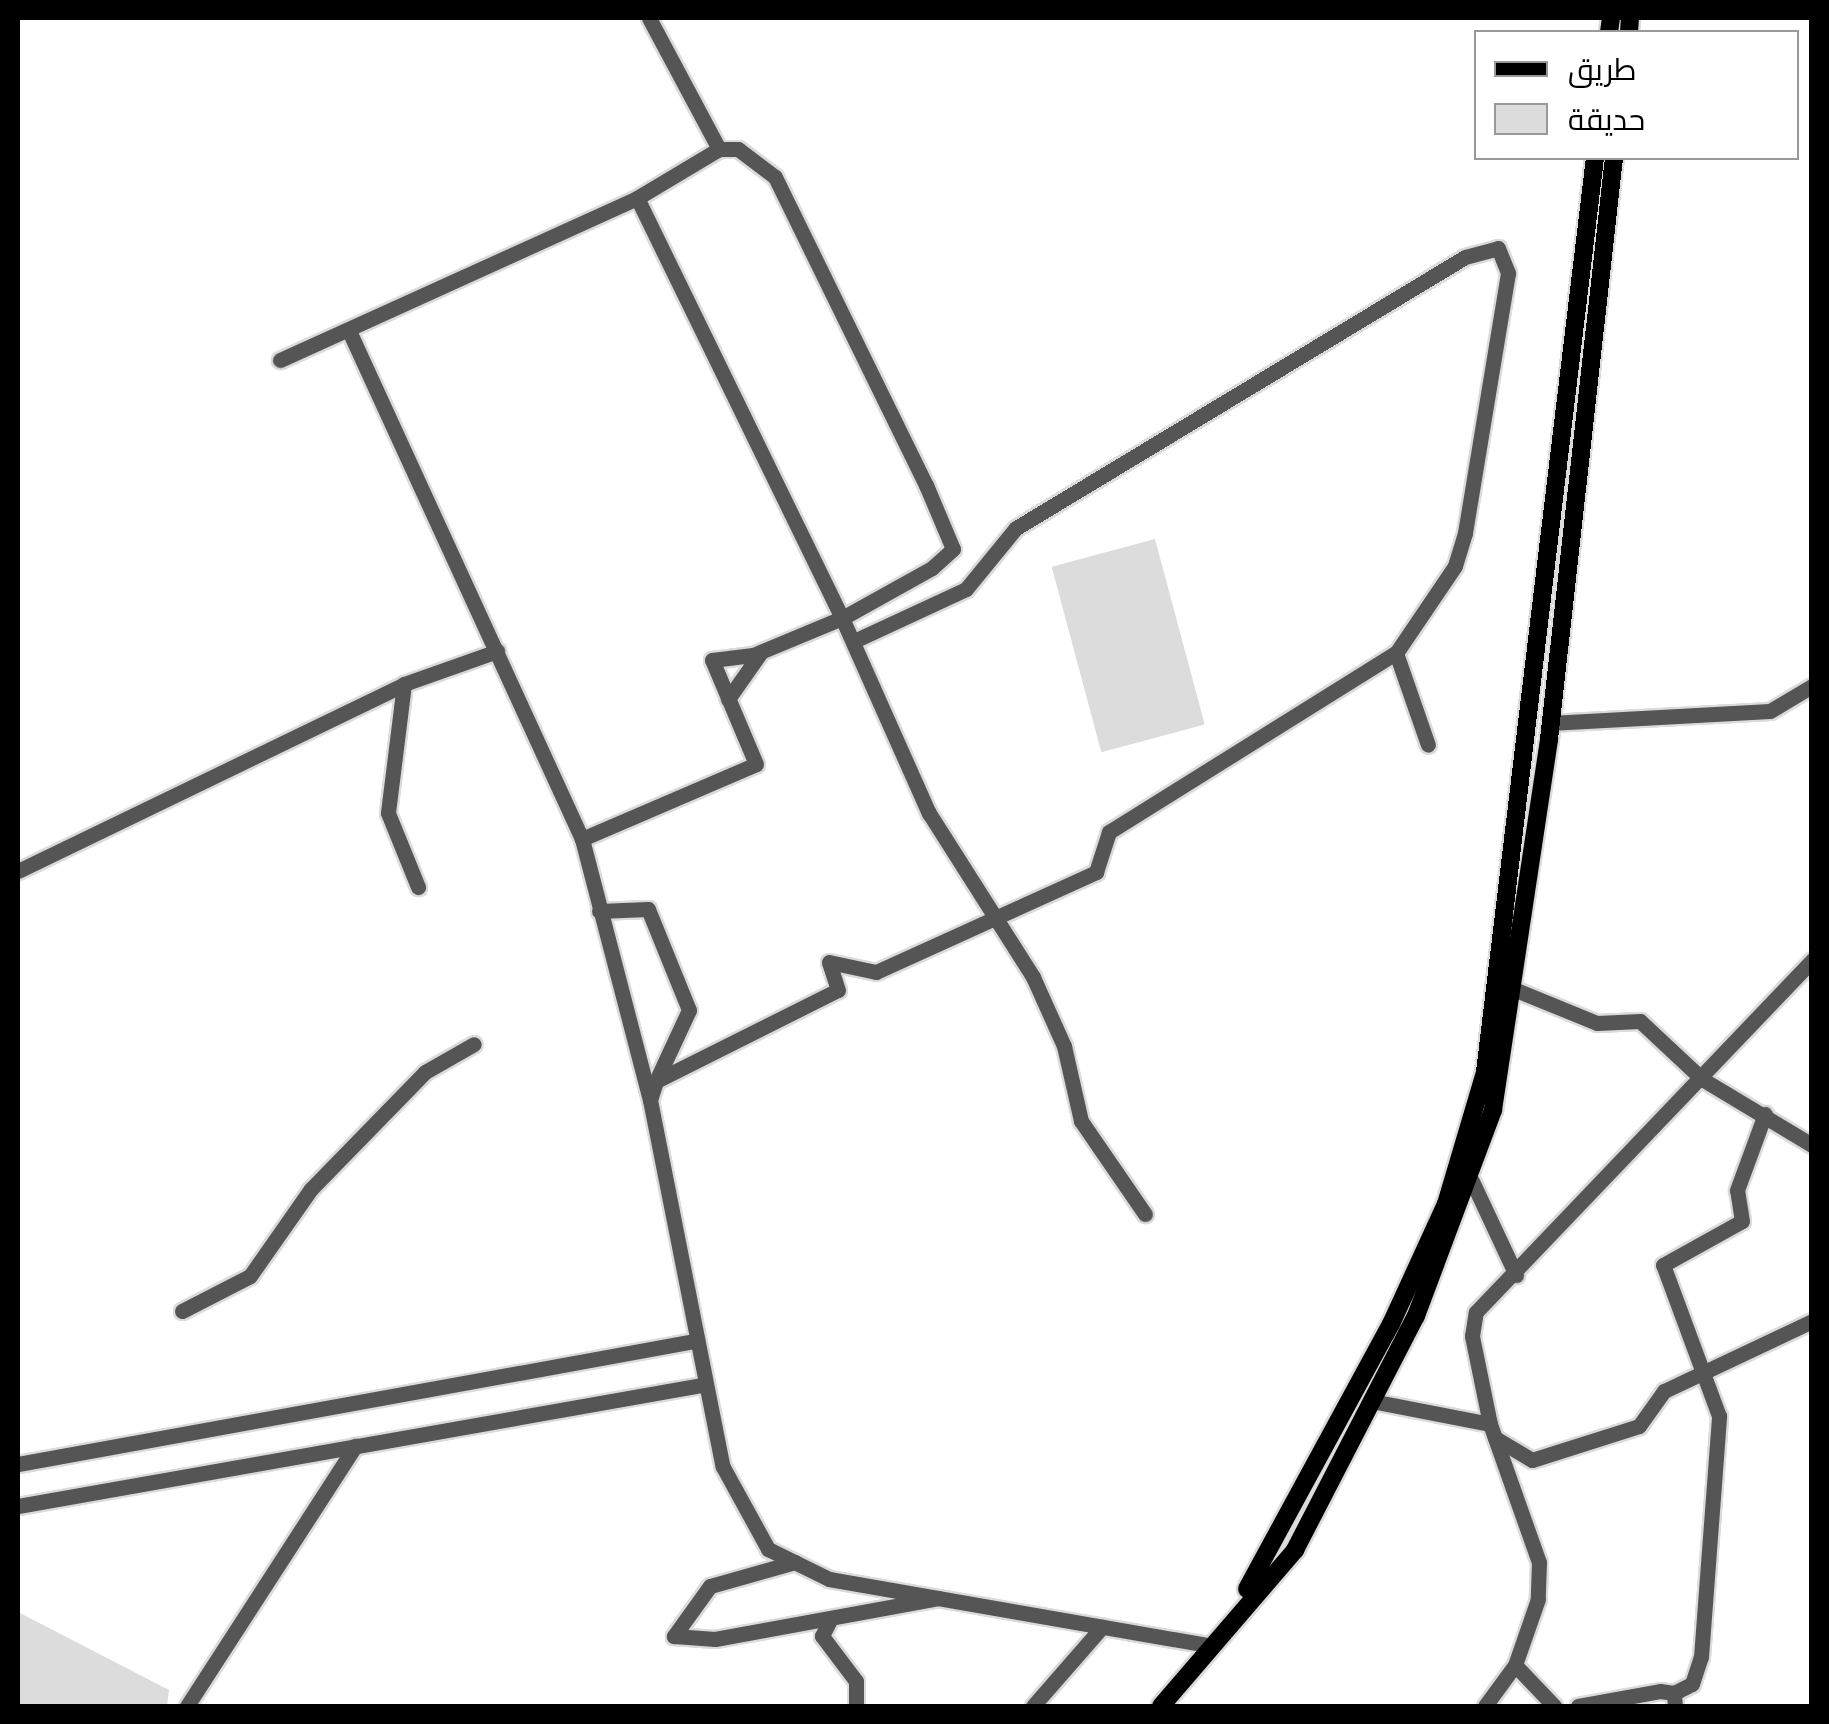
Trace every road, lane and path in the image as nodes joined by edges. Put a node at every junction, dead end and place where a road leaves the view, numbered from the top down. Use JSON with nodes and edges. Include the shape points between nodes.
{"nodes":[{"id":1,"x":649,"y":18,"type":"edge"},
{"id":2,"x":719,"y":148,"type":"junction"},
{"id":3,"x":1595,"y":160,"type":"edge"},
{"id":4,"x":1614,"y":160,"type":"edge"},
{"id":5,"x":636,"y":198,"type":"junction"},
{"id":6,"x":350,"y":333,"type":"junction"},
{"id":7,"x":280,"y":360,"type":"dead end"},
{"id":8,"x":1547,"y":570,"type":"junction"},
{"id":9,"x":1568,"y":570,"type":"junction"},
{"id":10,"x":842,"y":618,"type":"junction"},
{"id":11,"x":1541,"y":620,"type":"junction"},
{"id":12,"x":1561,"y":621,"type":"junction"},
{"id":13,"x":854,"y":641,"type":"junction"},
{"id":14,"x":497,"y":651,"type":"junction"},
{"id":15,"x":762,"y":652,"type":"junction"},
{"id":16,"x":1396,"y":653,"type":"junction"},
{"id":17,"x":404,"y":684,"type":"junction"},
{"id":18,"x":1812,"y":686,"type":"edge"},
{"id":19,"x":728,"y":698,"type":"junction"},
{"id":20,"x":1549,"y":731,"type":"junction"},
{"id":21,"x":1528,"y":737,"type":"junction"},
{"id":22,"x":1428,"y":745,"type":"dead end"},
{"id":23,"x":582,"y":839,"type":"junction"},
{"id":24,"x":18,"y":871,"type":"edge"},
{"id":25,"x":418,"y":886,"type":"dead end"},
{"id":26,"x":599,"y":911,"type":"junction"},
{"id":27,"x":998,"y":919,"type":"junction"},
{"id":28,"x":1812,"y":960,"type":"edge"},
{"id":29,"x":1516,"y":990,"type":"junction"},
{"id":30,"x":474,"y":1044,"type":"dead end"},
{"id":31,"x":1702,"y":1078,"type":"junction"},
{"id":32,"x":656,"y":1081,"type":"junction"},
{"id":33,"x":650,"y":1100,"type":"junction"},
{"id":34,"x":1765,"y":1114,"type":"junction"},
{"id":35,"x":1812,"y":1144,"type":"edge"},
{"id":36,"x":1472,"y":1181,"type":"junction"},
{"id":37,"x":1145,"y":1214,"type":"dead end"},
{"id":38,"x":1516,"y":1274,"type":"junction"},
{"id":39,"x":182,"y":1311,"type":"dead end"},
{"id":40,"x":1812,"y":1321,"type":"edge"},
{"id":41,"x":694,"y":1341,"type":"junction"},
{"id":42,"x":1703,"y":1374,"type":"junction"},
{"id":43,"x":702,"y":1385,"type":"junction"},
{"id":44,"x":1372,"y":1401,"type":"junction"},
{"id":45,"x":1492,"y":1431,"type":"junction"},
{"id":46,"x":355,"y":1446,"type":"junction"},
{"id":47,"x":18,"y":1464,"type":"edge"},
{"id":48,"x":18,"y":1506,"type":"edge"},
{"id":49,"x":795,"y":1562,"type":"junction"},
{"id":50,"x":938,"y":1598,"type":"junction"},
{"id":51,"x":1238,"y":1607,"type":"junction"},
{"id":52,"x":830,"y":1620,"type":"junction"},
{"id":53,"x":1102,"y":1627,"type":"junction"},
{"id":54,"x":1208,"y":1646,"type":"junction"},
{"id":55,"x":1515,"y":1665,"type":"junction"},
{"id":56,"x":1038,"y":1700,"type":"edge"},
{"id":57,"x":1674,"y":1700,"type":"edge"},
{"id":58,"x":186,"y":1706,"type":"edge"},
{"id":59,"x":856,"y":1706,"type":"edge"},
{"id":60,"x":1055,"y":1706,"type":"edge"},
{"id":61,"x":1161,"y":1706,"type":"edge"},
{"id":62,"x":1485,"y":1706,"type":"edge"},
{"id":63,"x":1554,"y":1706,"type":"edge"},
{"id":64,"x":1578,"y":1706,"type":"edge"}],
"edges":[{"from":1,"to":2,"type":"street"},
{"from":2,"to":5,"type":"street"},
{"from":2,"to":10,"type":"street","via":[[738,149],[774,177],[953,549]]},
{"from":3,"to":8,"type":"main road"},
{"from":4,"to":9,"type":"main road"},
{"from":5,"to":6,"type":"street"},
{"from":5,"to":10,"type":"street"},
{"from":6,"to":7,"type":"street"},
{"from":6,"to":14,"type":"street"},
{"from":8,"to":9,"type":"main road","via":[[1562,563]]},
{"from":8,"to":11,"type":"main road"},
{"from":9,"to":12,"type":"main road"},
{"from":10,"to":13,"type":"street"},
{"from":10,"to":15,"type":"street"},
{"from":11,"to":12,"type":"main road"},
{"from":11,"to":21,"type":"main road"},
{"from":12,"to":20,"type":"main road"},
{"from":13,"to":16,"type":"street","via":[[966,588],[1016,528],[1465,257],[1498,248],[1508,273],[1465,532],[1455,566]]},
{"from":13,"to":27,"type":"street","via":[[928,812]]},
{"from":14,"to":17,"type":"street"},
{"from":14,"to":23,"type":"street"},
{"from":15,"to":19,"type":"street"},
{"from":15,"to":19,"type":"street","via":[[712,660]]},
{"from":16,"to":22,"type":"street"},
{"from":16,"to":27,"type":"street","via":[[1109,832],[1096,872]]},
{"from":17,"to":24,"type":"street"},
{"from":17,"to":25,"type":"street","via":[[388,813]]},
{"from":18,"to":20,"type":"street","via":[[1770,712]]},
{"from":19,"to":23,"type":"street","via":[[756,764]]},
{"from":20,"to":21,"type":"main road"},
{"from":20,"to":29,"type":"main road"},
{"from":21,"to":51,"type":"main road","via":[[1485,1072],[1446,1204]]},
{"from":23,"to":26,"type":"street"},
{"from":26,"to":32,"type":"street","via":[[648,909],[689,1010]]},
{"from":26,"to":33,"type":"street"},
{"from":27,"to":32,"type":"street","via":[[876,972],[830,962],[838,990],[824,1000]]},
{"from":27,"to":37,"type":"street","via":[[1064,1046],[1081,1120]]},
{"from":28,"to":31,"type":"street"},
{"from":29,"to":31,"type":"street","via":[[1597,1023],[1640,1020]]},
{"from":29,"to":36,"type":"main road"},
{"from":30,"to":39,"type":"street","via":[[434,1064],[311,1188],[250,1276]]},
{"from":31,"to":34,"type":"street"},
{"from":31,"to":38,"type":"street"},
{"from":32,"to":33,"type":"street"},
{"from":33,"to":41,"type":"street"},
{"from":34,"to":35,"type":"street"},
{"from":34,"to":42,"type":"street","via":[[1737,1190],[1742,1221],[1663,1266]]},
{"from":36,"to":38,"type":"street"},
{"from":36,"to":44,"type":"main road"},
{"from":38,"to":45,"type":"street","via":[[1472,1324]]},
{"from":40,"to":42,"type":"street"},
{"from":41,"to":43,"type":"street"},
{"from":41,"to":47,"type":"street"},
{"from":42,"to":45,"type":"street","via":[[1664,1391],[1639,1426],[1552,1456],[1525,1460]]},
{"from":42,"to":57,"type":"street","via":[[1719,1416],[1703,1644],[1696,1677]]},
{"from":43,"to":46,"type":"street"},
{"from":43,"to":49,"type":"street","via":[[723,1467],[768,1549]]},
{"from":44,"to":45,"type":"street"},
{"from":44,"to":51,"type":"main road","via":[[1295,1550]]},
{"from":45,"to":55,"type":"street","via":[[1539,1562],[1538,1599]]},
{"from":46,"to":48,"type":"street"},
{"from":46,"to":58,"type":"street"},
{"from":49,"to":50,"type":"street","via":[[829,1579]]},
{"from":49,"to":52,"type":"street","via":[[710,1586],[674,1636],[702,1641]]},
{"from":50,"to":52,"type":"street"},
{"from":50,"to":53,"type":"street"},
{"from":51,"to":54,"type":"main road"},
{"from":52,"to":59,"type":"street","via":[[822,1636],[856,1681]]},
{"from":53,"to":54,"type":"street"},
{"from":53,"to":56,"type":"street"},
{"from":54,"to":61,"type":"main road"},
{"from":55,"to":62,"type":"street"},
{"from":55,"to":63,"type":"street"},
{"from":56,"to":60,"type":"street"},
{"from":57,"to":64,"type":"street"}]}
